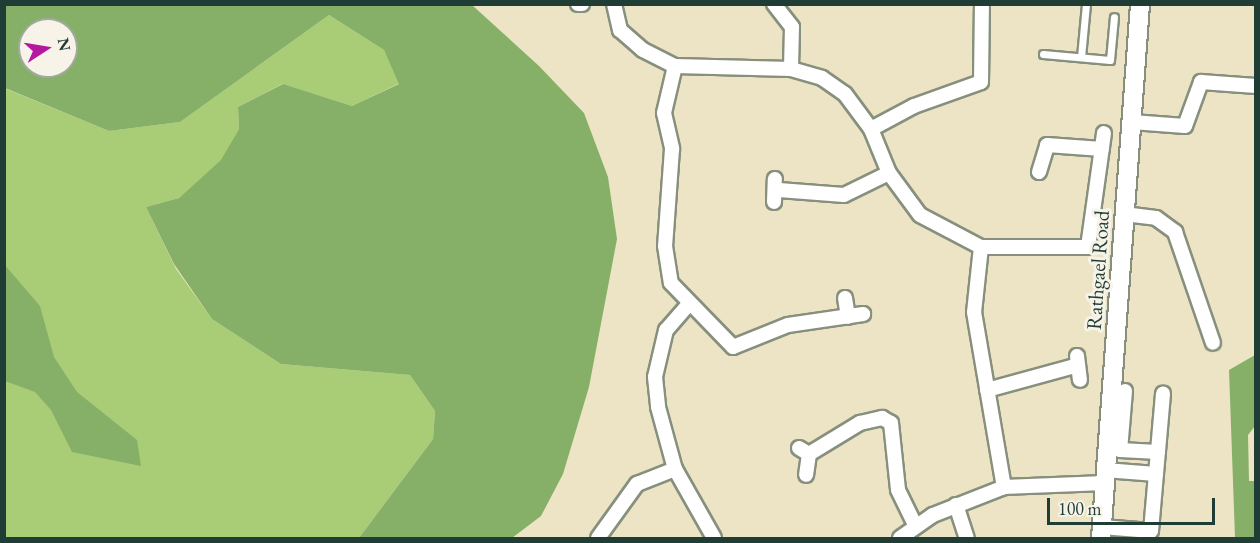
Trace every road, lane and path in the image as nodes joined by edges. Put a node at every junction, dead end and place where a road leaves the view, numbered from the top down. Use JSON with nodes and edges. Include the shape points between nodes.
{"nodes":[{"id":1,"x":614,"y":4,"type":"edge"},
{"id":2,"x":774,"y":4,"type":"edge"},
{"id":3,"x":982,"y":4,"type":"edge"},
{"id":4,"x":1086,"y":4,"type":"edge"},
{"id":5,"x":1140,"y":4,"type":"edge"},
{"id":6,"x":1114,"y":17,"type":"dead end"},
{"id":7,"x":1043,"y":54,"type":"dead end"},
{"id":8,"x":1082,"y":57,"type":"junction"},
{"id":9,"x":675,"y":66,"type":"junction"},
{"id":10,"x":791,"y":69,"type":"junction"},
{"id":11,"x":1256,"y":86,"type":"edge"},
{"id":12,"x":1131,"y":122,"type":"junction"},
{"id":13,"x":871,"y":129,"type":"junction"},
{"id":14,"x":1104,"y":133,"type":"dead end"},
{"id":15,"x":1102,"y":149,"type":"junction"},
{"id":16,"x":1039,"y":172,"type":"dead end"},
{"id":17,"x":889,"y":173,"type":"junction"},
{"id":18,"x":776,"y":190,"type":"dead end"},
{"id":19,"x":1124,"y":214,"type":"junction"},
{"id":20,"x":981,"y":247,"type":"junction"},
{"id":21,"x":845,"y":298,"type":"dead end"},
{"id":22,"x":688,"y":305,"type":"junction"},
{"id":23,"x":863,"y":314,"type":"dead end"},
{"id":24,"x":848,"y":316,"type":"junction"},
{"id":25,"x":1213,"y":343,"type":"dead end"},
{"id":26,"x":1080,"y":380,"type":"dead end"},
{"id":27,"x":987,"y":390,"type":"junction"},
{"id":28,"x":1125,"y":391,"type":"dead end"},
{"id":29,"x":1163,"y":394,"type":"dead end"},
{"id":30,"x":1158,"y":452,"type":"junction"},
{"id":31,"x":675,"y":469,"type":"junction"},
{"id":32,"x":1156,"y":474,"type":"junction"},
{"id":33,"x":806,"y":475,"type":"dead end"},
{"id":34,"x":1105,"y":477,"type":"junction"},
{"id":35,"x":1004,"y":487,"type":"junction"},
{"id":36,"x":956,"y":505,"type":"junction"},
{"id":37,"x":915,"y":525,"type":"junction"},
{"id":38,"x":1101,"y":533,"type":"edge"},
{"id":39,"x":598,"y":538,"type":"edge"},
{"id":40,"x":714,"y":538,"type":"edge"},
{"id":41,"x":900,"y":538,"type":"edge"},
{"id":42,"x":968,"y":538,"type":"edge"}],
"edges":[{"from":1,"to":9,"type":"street","via":[[620,30]]},
{"from":2,"to":10,"type":"street","via":[[792,27]]},
{"from":3,"to":13,"type":"street","via":[[981,82],[914,106]]},
{"from":4,"to":8,"type":"lane"},
{"from":5,"to":12,"type":"street","name":"Rathgael Road"},
{"from":6,"to":8,"type":"lane","via":[[1110,60]]},
{"from":7,"to":8,"type":"lane"},
{"from":9,"to":10,"type":"street"},
{"from":9,"to":22,"type":"street","via":[[664,113],[672,149],[665,265]]},
{"from":10,"to":13,"type":"street","via":[[822,78],[845,94]]},
{"from":11,"to":12,"type":"street","via":[[1201,82],[1193,93],[1190,119],[1181,127]]},
{"from":12,"to":19,"type":"street","name":"Rathgael Road"},
{"from":13,"to":17,"type":"street"},
{"from":14,"to":15,"type":"street"},
{"from":15,"to":16,"type":"street","via":[[1037,144]]},
{"from":15,"to":20,"type":"street","via":[[1088,248]]},
{"from":17,"to":18,"type":"street","via":[[844,195]]},
{"from":17,"to":20,"type":"street","via":[[920,215]]},
{"from":19,"to":25,"type":"street","via":[[1155,218],[1175,232]]},
{"from":19,"to":34,"type":"street","name":"Rathgael Road"},
{"from":20,"to":27,"type":"street","via":[[974,312]]},
{"from":21,"to":24,"type":"street"},
{"from":22,"to":24,"type":"street","via":[[733,347],[788,325]]},
{"from":22,"to":31,"type":"street","via":[[666,330],[656,377]]},
{"from":23,"to":24,"type":"street"},
{"from":26,"to":27,"type":"street","via":[[1076,361]]},
{"from":27,"to":35,"type":"street"},
{"from":28,"to":30,"type":"street","via":[[1120,450]]},
{"from":29,"to":30,"type":"street"},
{"from":30,"to":32,"type":"street"},
{"from":31,"to":39,"type":"street","via":[[637,484]]},
{"from":31,"to":40,"type":"street"},
{"from":32,"to":34,"type":"street"},
{"from":32,"to":38,"type":"street","via":[[1151,531]]},
{"from":33,"to":37,"type":"street","via":[[804,451],[860,423],[882,418],[891,423],[898,490]]},
{"from":34,"to":35,"type":"street"},
{"from":34,"to":38,"type":"street","name":"Rathgael Road"},
{"from":35,"to":36,"type":"street"},
{"from":36,"to":37,"type":"street"},
{"from":36,"to":42,"type":"street"},
{"from":37,"to":41,"type":"street"}]}
